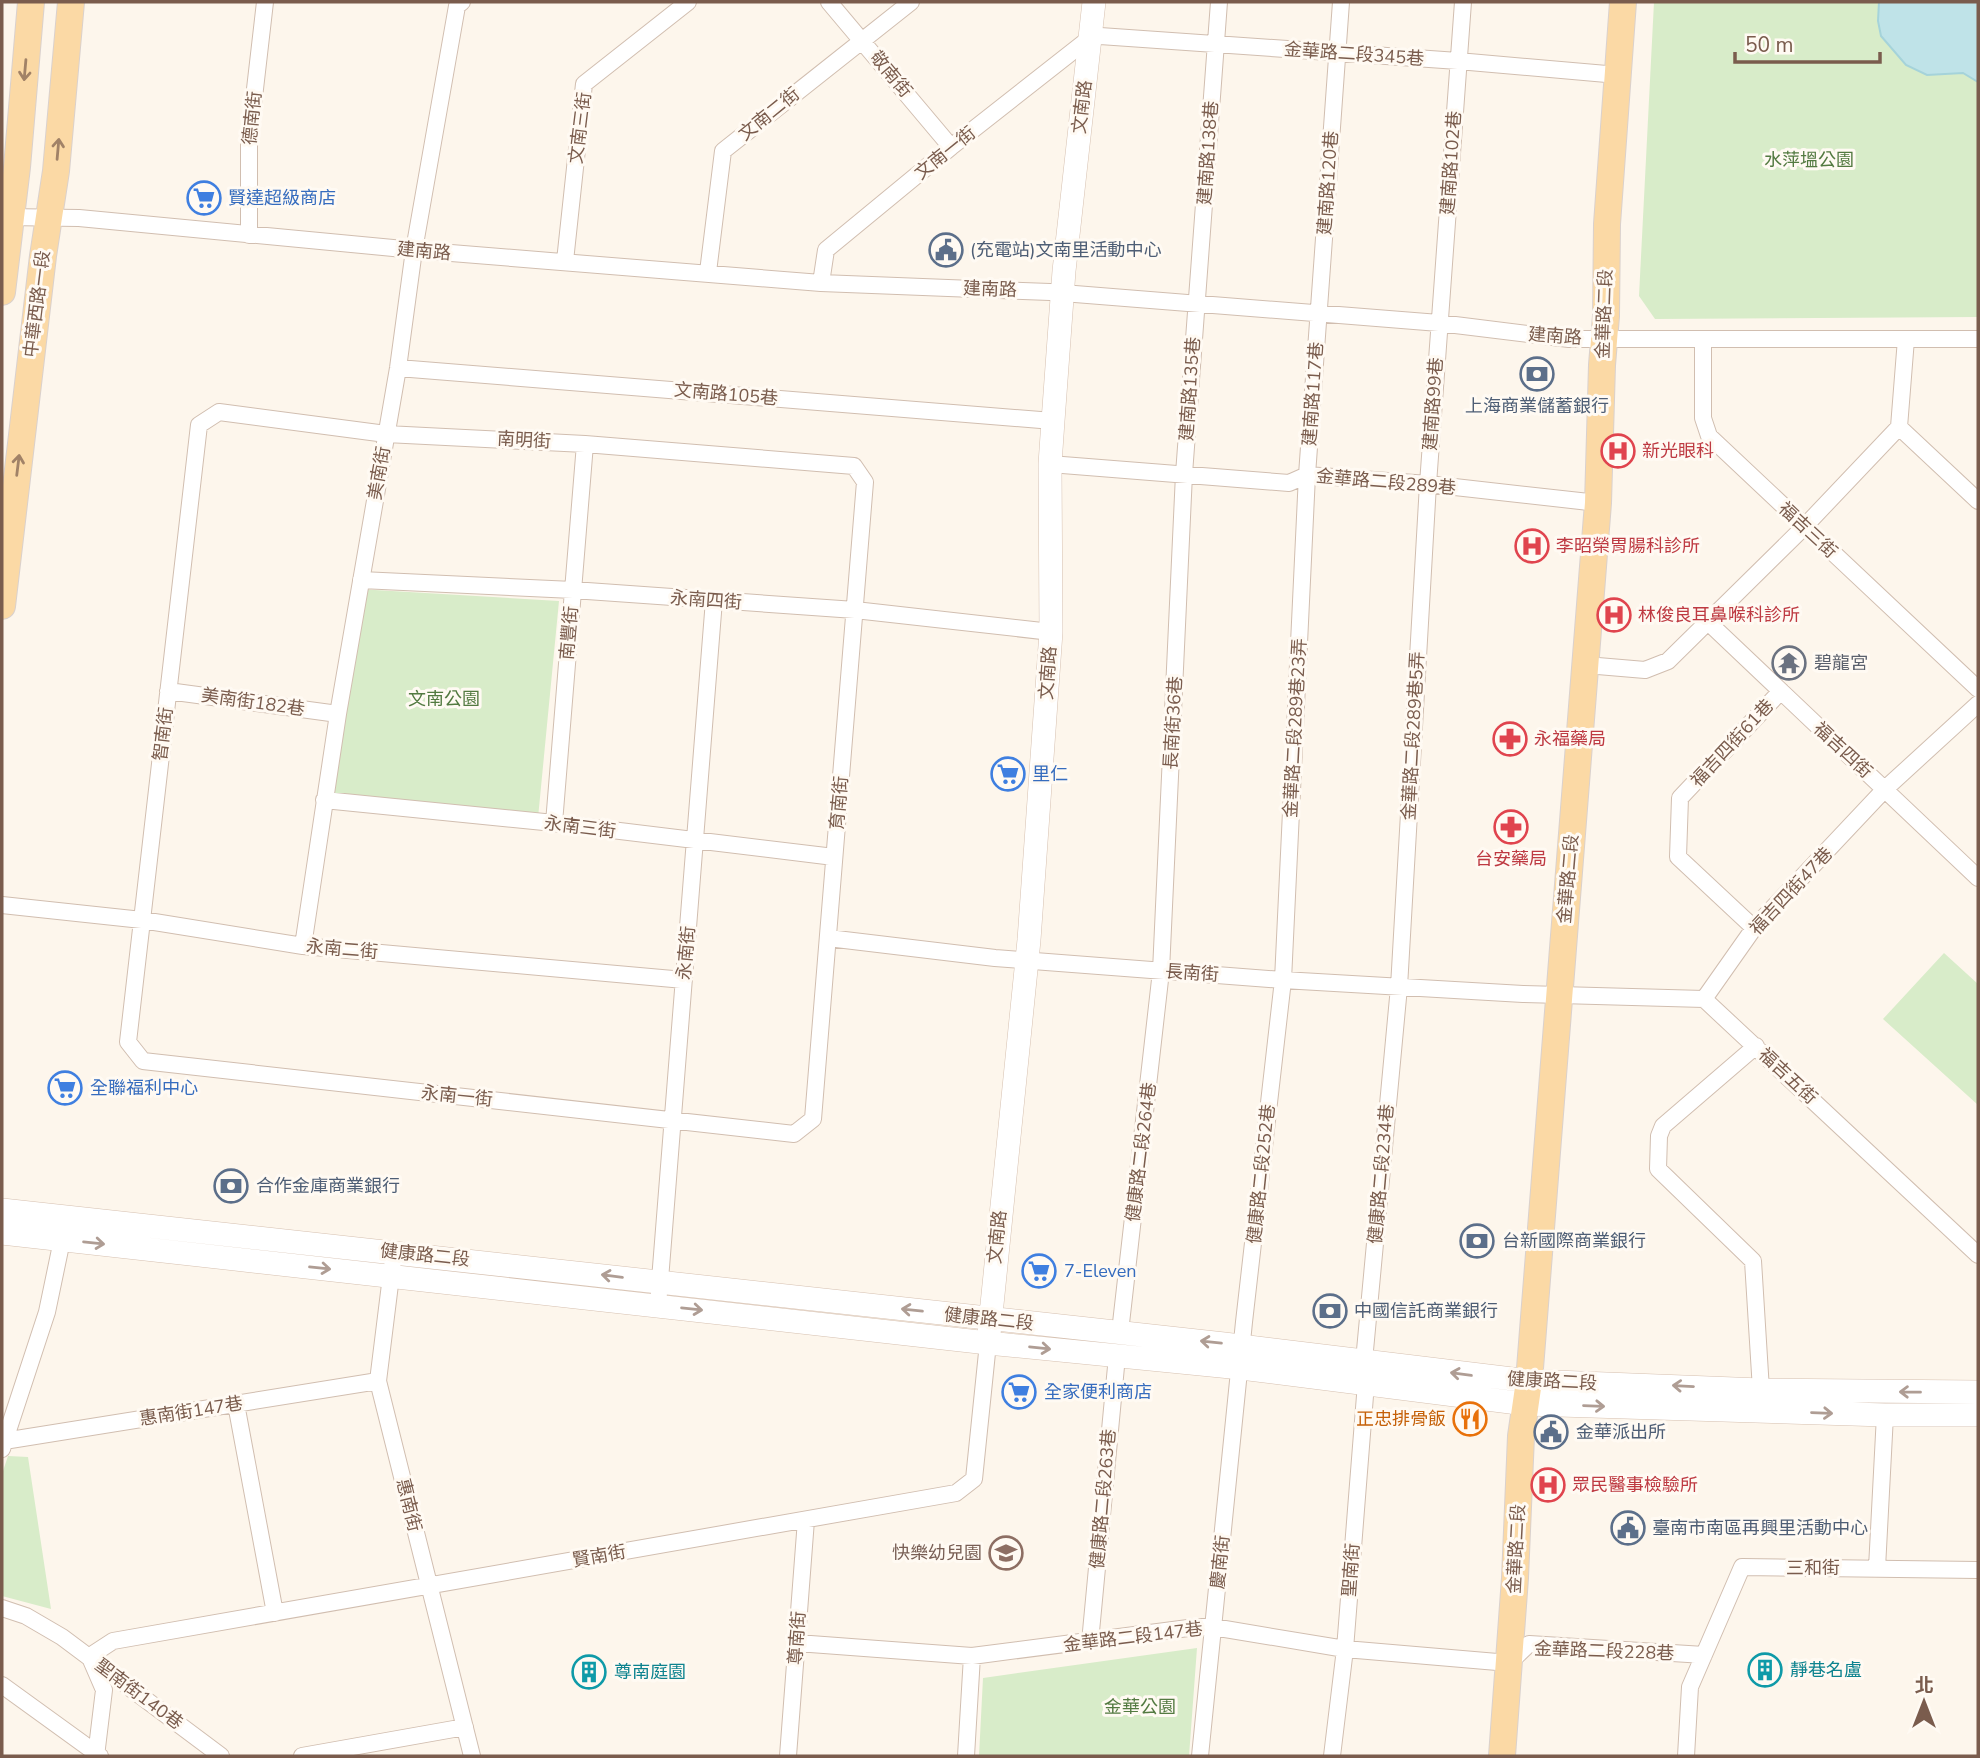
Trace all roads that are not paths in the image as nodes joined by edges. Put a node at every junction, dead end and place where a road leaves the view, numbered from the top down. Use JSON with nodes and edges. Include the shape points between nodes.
{"nodes":[{"id":1,"x":31,"y":2,"type":"edge"},
{"id":2,"x":71,"y":2,"type":"edge"},
{"id":3,"x":265,"y":2,"type":"edge"},
{"id":4,"x":688,"y":2,"type":"edge"},
{"id":5,"x":829,"y":2,"type":"edge"},
{"id":6,"x":911,"y":2,"type":"edge"},
{"id":7,"x":1094,"y":2,"type":"edge"},
{"id":8,"x":1219,"y":2,"type":"edge"},
{"id":9,"x":1341,"y":2,"type":"edge"},
{"id":10,"x":1463,"y":2,"type":"edge"},
{"id":11,"x":1623,"y":2,"type":"edge"},
{"id":12,"x":457,"y":3,"type":"edge"},
{"id":13,"x":1091,"y":37,"type":"junction"},
{"id":14,"x":862,"y":40,"type":"junction"},
{"id":15,"x":1216,"y":45,"type":"junction"},
{"id":16,"x":1338,"y":52,"type":"junction"},
{"id":17,"x":1458,"y":61,"type":"junction"},
{"id":18,"x":1618,"y":75,"type":"junction"},
{"id":19,"x":951,"y":147,"type":"junction"},
{"id":20,"x":48,"y":216,"type":"junction"},
{"id":21,"x":7,"y":217,"type":"edge"},
{"id":22,"x":249,"y":235,"type":"junction"},
{"id":23,"x":414,"y":250,"type":"junction"},
{"id":24,"x":565,"y":261,"type":"junction"},
{"id":25,"x":708,"y":272,"type":"junction"},
{"id":26,"x":821,"y":282,"type":"junction"},
{"id":27,"x":2,"y":292,"type":"edge"},
{"id":28,"x":1062,"y":293,"type":"junction"},
{"id":29,"x":1197,"y":304,"type":"junction"},
{"id":30,"x":1319,"y":314,"type":"junction"},
{"id":31,"x":1439,"y":323,"type":"junction"},
{"id":32,"x":1605,"y":338,"type":"junction"},
{"id":33,"x":1906,"y":339,"type":"junction"},
{"id":34,"x":1978,"y":339,"type":"edge"},
{"id":35,"x":1703,"y":340,"type":"junction"},
{"id":36,"x":398,"y":368,"type":"junction"},
{"id":37,"x":1053,"y":421,"type":"junction"},
{"id":38,"x":199,"y":425,"type":"joint"},
{"id":39,"x":1899,"y":426,"type":"junction"},
{"id":40,"x":386,"y":434,"type":"junction"},
{"id":41,"x":585,"y":443,"type":"junction"},
{"id":42,"x":1050,"y":464,"type":"junction"},
{"id":43,"x":854,"y":466,"type":"joint"},
{"id":44,"x":1184,"y":474,"type":"junction"},
{"id":45,"x":1307,"y":475,"type":"junction"},
{"id":46,"x":1427,"y":484,"type":"junction"},
{"id":47,"x":1978,"y":501,"type":"edge"},
{"id":48,"x":1598,"y":503,"type":"junction"},
{"id":49,"x":1805,"y":526,"type":"junction"},
{"id":50,"x":361,"y":580,"type":"junction"},
{"id":51,"x":573,"y":590,"type":"junction"},
{"id":52,"x":714,"y":600,"type":"junction"},
{"id":53,"x":2,"y":606,"type":"edge"},
{"id":54,"x":855,"y":610,"type":"junction"},
{"id":55,"x":1708,"y":622,"type":"junction"},
{"id":56,"x":1051,"y":632,"type":"junction"},
{"id":57,"x":1586,"y":665,"type":"junction"},
{"id":58,"x":1978,"y":689,"type":"edge"},
{"id":59,"x":168,"y":691,"type":"junction"},
{"id":60,"x":1781,"y":691,"type":"junction"},
{"id":61,"x":1978,"y":704,"type":"edge"},
{"id":62,"x":338,"y":714,"type":"junction"},
{"id":63,"x":1885,"y":789,"type":"junction"},
{"id":64,"x":324,"y":800,"type":"junction"},
{"id":65,"x":554,"y":824,"type":"junction"},
{"id":66,"x":695,"y":840,"type":"junction"},
{"id":67,"x":834,"y":857,"type":"junction"},
{"id":68,"x":1978,"y":878,"type":"edge"},
{"id":69,"x":2,"y":905,"type":"edge"},
{"id":70,"x":142,"y":920,"type":"junction"},
{"id":71,"x":1754,"y":928,"type":"junction"},
{"id":72,"x":828,"y":938,"type":"junction"},
{"id":73,"x":303,"y":946,"type":"junction"},
{"id":74,"x":1026,"y":960,"type":"junction"},
{"id":75,"x":1161,"y":971,"type":"junction"},
{"id":76,"x":684,"y":980,"type":"junction"},
{"id":77,"x":1283,"y":980,"type":"junction"},
{"id":78,"x":1399,"y":987,"type":"junction"},
{"id":79,"x":1558,"y":994,"type":"junction"},
{"id":80,"x":1704,"y":999,"type":"junction"},
{"id":81,"x":128,"y":1042,"type":"joint"},
{"id":82,"x":1756,"y":1046,"type":"junction"},
{"id":83,"x":673,"y":1120,"type":"junction"},
{"id":84,"x":794,"y":1134,"type":"joint"},
{"id":85,"x":2,"y":1209,"type":"edge"},
{"id":86,"x":2,"y":1233,"type":"edge"},
{"id":87,"x":62,"y":1240,"type":"junction"},
{"id":88,"x":394,"y":1252,"type":"junction"},
{"id":89,"x":1978,"y":1255,"type":"edge"},
{"id":90,"x":391,"y":1275,"type":"junction"},
{"id":91,"x":660,"y":1282,"type":"junction"},
{"id":92,"x":658,"y":1305,"type":"junction"},
{"id":93,"x":990,"y":1320,"type":"junction"},
{"id":94,"x":1120,"y":1332,"type":"junction"},
{"id":95,"x":988,"y":1343,"type":"junction"},
{"id":96,"x":1117,"y":1356,"type":"junction"},
{"id":97,"x":1242,"y":1357,"type":"junction"},
{"id":98,"x":1365,"y":1372,"type":"junction"},
{"id":99,"x":378,"y":1381,"type":"junction"},
{"id":100,"x":1761,"y":1390,"type":"junction"},
{"id":101,"x":1978,"y":1392,"type":"edge"},
{"id":102,"x":1527,"y":1393,"type":"junction"},
{"id":103,"x":236,"y":1404,"type":"junction"},
{"id":104,"x":1885,"y":1415,"type":"junction"},
{"id":105,"x":1978,"y":1415,"type":"edge"},
{"id":106,"x":3,"y":1445,"type":"edge"},
{"id":107,"x":806,"y":1520,"type":"junction"},
{"id":108,"x":1877,"y":1568,"type":"junction"},
{"id":109,"x":1978,"y":1570,"type":"edge"},
{"id":110,"x":430,"y":1586,"type":"junction"},
{"id":111,"x":2,"y":1608,"type":"edge"},
{"id":112,"x":275,"y":1613,"type":"junction"},
{"id":113,"x":1213,"y":1627,"type":"junction"},
{"id":114,"x":1090,"y":1642,"type":"junction"},
{"id":115,"x":797,"y":1643,"type":"junction"},
{"id":116,"x":1345,"y":1649,"type":"junction"},
{"id":117,"x":1704,"y":1654,"type":"junction"},
{"id":118,"x":90,"y":1656,"type":"junction"},
{"id":119,"x":972,"y":1656,"type":"junction"},
{"id":120,"x":1509,"y":1663,"type":"junction"},
{"id":121,"x":2,"y":1685,"type":"edge"},
{"id":122,"x":465,"y":1727,"type":"junction"},
{"id":123,"x":98,"y":1755,"type":"edge"},
{"id":124,"x":221,"y":1756,"type":"edge"},
{"id":125,"x":302,"y":1756,"type":"edge"},
{"id":126,"x":472,"y":1756,"type":"edge"},
{"id":127,"x":788,"y":1756,"type":"edge"},
{"id":128,"x":966,"y":1756,"type":"edge"},
{"id":129,"x":1200,"y":1756,"type":"edge"},
{"id":130,"x":1332,"y":1756,"type":"edge"},
{"id":131,"x":1502,"y":1756,"type":"edge"},
{"id":132,"x":1686,"y":1756,"type":"edge"}],
"edges":[{"from":1,"to":21,"type":"main road","name":"中華西路一段","one_way":true},
{"from":20,"to":2,"type":"main road","name":"中華西路一段","one_way":true},
{"from":3,"to":22,"type":"street","name":"德南街","via":[[248,141]]},
{"from":4,"to":24,"type":"street","name":"文南三街","via":[[584,84]]},
{"from":5,"to":14,"type":"street","name":"敬南街"},
{"from":6,"to":14,"type":"street","name":"文南二街"},
{"from":7,"to":13,"type":"street","name":"文南路"},
{"from":8,"to":15,"type":"street","name":"建南路138巷"},
{"from":9,"to":16,"type":"street","name":"建南路120巷"},
{"from":10,"to":17,"type":"street","name":"建南路102巷"},
{"from":11,"to":18,"type":"main road","name":"金華路二段"},
{"from":12,"to":23,"type":"street","name":"美南街"},
{"from":13,"to":15,"type":"street","name":"金華路二段345巷"},
{"from":13,"to":19,"type":"street","name":"文南一街"},
{"from":13,"to":28,"type":"street","name":"文南路"},
{"from":14,"to":19,"type":"street","name":"敬南街"},
{"from":14,"to":25,"type":"street","name":"文南二街","via":[[723,151]]},
{"from":15,"to":16,"type":"street","name":"金華路二段345巷"},
{"from":15,"to":29,"type":"street","name":"建南路138巷"},
{"from":16,"to":17,"type":"street","name":"金華路二段345巷"},
{"from":16,"to":30,"type":"street","name":"建南路120巷"},
{"from":17,"to":18,"type":"street","name":"金華路二段345巷"},
{"from":17,"to":31,"type":"street","name":"建南路102巷"},
{"from":18,"to":32,"type":"main road","name":"金華路二段","via":[[1606,224]]},
{"from":19,"to":26,"type":"street","name":"文南一街","via":[[826,250]]},
{"from":20,"to":21,"type":"street","name":"建南路"},
{"from":20,"to":22,"type":"street","name":"建南路"},
{"from":53,"to":20,"type":"main road","name":"中華西路一段","one_way":true},
{"from":21,"to":27,"type":"main road","name":"中華西路一段"},
{"from":22,"to":23,"type":"street","name":"建南路"},
{"from":23,"to":24,"type":"street","name":"建南路"},
{"from":23,"to":36,"type":"street","name":"美南街"},
{"from":24,"to":25,"type":"street","name":"建南路"},
{"from":25,"to":26,"type":"street","name":"建南路"},
{"from":26,"to":28,"type":"street","name":"建南路"},
{"from":28,"to":29,"type":"street","name":"建南路"},
{"from":28,"to":37,"type":"street","name":"文南路"},
{"from":29,"to":30,"type":"street","name":"建南路"},
{"from":29,"to":44,"type":"street","name":"建南路135巷"},
{"from":30,"to":31,"type":"street","name":"建南路"},
{"from":30,"to":45,"type":"street","name":"建南路117巷"},
{"from":31,"to":32,"type":"street","name":"建南路","via":[[1569,339]]},
{"from":31,"to":46,"type":"street","name":"建南路99巷"},
{"from":32,"to":35,"type":"street","name":"建南路"},
{"from":32,"to":48,"type":"main road","name":"金華路二段"},
{"from":33,"to":34,"type":"street","name":"建南路"},
{"from":33,"to":35,"type":"street","name":"建南路"},
{"from":33,"to":39,"type":"street"},
{"from":35,"to":49,"type":"street","name":"福吉三街","via":[[1703,418],[1709,436]]},
{"from":36,"to":37,"type":"street","name":"文南路105巷"},
{"from":36,"to":40,"type":"street","name":"美南街"},
{"from":37,"to":42,"type":"street","name":"文南路"},
{"from":38,"to":40,"type":"street","name":"南明街","via":[[219,412]]},
{"from":38,"to":59,"type":"street","name":"智南街"},
{"from":39,"to":47,"type":"street"},
{"from":39,"to":49,"type":"street"},
{"from":40,"to":41,"type":"street","name":"南明街"},
{"from":40,"to":50,"type":"street","name":"美南街"},
{"from":41,"to":43,"type":"street","name":"南明街"},
{"from":41,"to":51,"type":"street","name":"南豐街"},
{"from":42,"to":44,"type":"street","name":"金華路二段289巷"},
{"from":42,"to":56,"type":"street","name":"文南路"},
{"from":43,"to":54,"type":"street","name":"育南街","via":[[865,482]]},
{"from":44,"to":45,"type":"street","name":"金華路二段289巷","via":[[1289,483]]},
{"from":44,"to":75,"type":"street","name":"長南街36巷"},
{"from":45,"to":46,"type":"street","name":"金華路二段289巷"},
{"from":45,"to":77,"type":"street","name":"金華路二段289巷23弄"},
{"from":46,"to":48,"type":"street","name":"金華路二段289巷"},
{"from":46,"to":78,"type":"street","name":"金華路二段289巷5弄"},
{"from":48,"to":57,"type":"main road","name":"金華路二段"},
{"from":49,"to":55,"type":"street"},
{"from":49,"to":58,"type":"street","name":"福吉三街"},
{"from":50,"to":51,"type":"street","name":"永南四街"},
{"from":50,"to":62,"type":"street","name":"美南街"},
{"from":51,"to":52,"type":"street","name":"永南四街"},
{"from":51,"to":65,"type":"street","name":"南豐街"},
{"from":52,"to":54,"type":"street","name":"永南四街"},
{"from":52,"to":66,"type":"street","name":"永南街"},
{"from":54,"to":56,"type":"street","name":"永南四街"},
{"from":54,"to":67,"type":"street","name":"育南街"},
{"from":55,"to":57,"type":"street","via":[[1668,661],[1645,670]]},
{"from":55,"to":60,"type":"street","name":"福吉四街"},
{"from":56,"to":74,"type":"street","name":"文南路"},
{"from":57,"to":79,"type":"main road","name":"金華路二段"},
{"from":59,"to":62,"type":"street","name":"美南街182巷"},
{"from":59,"to":70,"type":"street","name":"智南街"},
{"from":60,"to":63,"type":"street","name":"福吉四街"},
{"from":60,"to":71,"type":"street","name":"福吉四街61巷","via":[[1680,798],[1678,858]]},
{"from":61,"to":63,"type":"street","name":"福吉四街47巷"},
{"from":62,"to":64,"type":"street","name":"美南街"},
{"from":63,"to":68,"type":"street","name":"福吉四街"},
{"from":63,"to":71,"type":"street","name":"福吉四街47巷"},
{"from":64,"to":65,"type":"street","name":"永南三街"},
{"from":64,"to":73,"type":"street","name":"美南街"},
{"from":65,"to":66,"type":"street","name":"永南三街"},
{"from":66,"to":67,"type":"street","name":"永南三街"},
{"from":66,"to":76,"type":"street","name":"永南街"},
{"from":67,"to":72,"type":"street","name":"育南街"},
{"from":69,"to":70,"type":"street","name":"永南二街"},
{"from":70,"to":73,"type":"street","name":"永南二街"},
{"from":70,"to":81,"type":"street","name":"智南街"},
{"from":71,"to":80,"type":"street","name":"福吉四街47巷"},
{"from":72,"to":74,"type":"street","name":"長南街"},
{"from":72,"to":84,"type":"street","name":"育南街","via":[[813,1119]]},
{"from":73,"to":76,"type":"street","name":"永南二街"},
{"from":74,"to":75,"type":"street","name":"長南街"},
{"from":74,"to":93,"type":"street","name":"文南路"},
{"from":75,"to":77,"type":"street","name":"長南街"},
{"from":75,"to":94,"type":"street","name":"健康路二段264巷"},
{"from":76,"to":83,"type":"street","name":"永南街"},
{"from":77,"to":78,"type":"street","name":"長南街"},
{"from":77,"to":97,"type":"street","name":"健康路二段252巷"},
{"from":78,"to":79,"type":"street","name":"長南街"},
{"from":78,"to":98,"type":"street","name":"健康路二段234巷"},
{"from":79,"to":80,"type":"street"},
{"from":79,"to":102,"type":"main road","name":"金華路二段"},
{"from":80,"to":82,"type":"street","name":"福吉五街"},
{"from":81,"to":83,"type":"street","name":"永南一街","via":[[143,1061]]},
{"from":82,"to":89,"type":"street","name":"福吉五街"},
{"from":82,"to":100,"type":"street","via":[[1663,1126],[1658,1169],[1753,1261]]},
{"from":83,"to":84,"type":"street","name":"永南一街"},
{"from":83,"to":91,"type":"street","name":"永南街"},
{"from":85,"to":88,"type":"street","name":"健康路二段"},
{"from":86,"to":87,"type":"street","name":"健康路二段"},
{"from":87,"to":90,"type":"street","name":"健康路二段","one_way":true},
{"from":87,"to":106,"type":"street","via":[[47,1312]]},
{"from":88,"to":90,"type":"street","name":"惠南街"},
{"from":91,"to":88,"type":"street","name":"健康路二段","one_way":true},
{"from":90,"to":92,"type":"street","name":"健康路二段"},
{"from":90,"to":99,"type":"street","name":"惠南街"},
{"from":91,"to":92,"type":"street","name":"永南街"},
{"from":93,"to":91,"type":"street","name":"健康路二段","one_way":true},
{"from":92,"to":95,"type":"street","name":"健康路二段","one_way":true},
{"from":93,"to":94,"type":"street","name":"健康路二段"},
{"from":93,"to":95,"type":"street","name":"文南路"},
{"from":97,"to":94,"type":"street","name":"健康路二段","one_way":true},
{"from":95,"to":96,"type":"street","name":"健康路二段","one_way":true},
{"from":95,"to":107,"type":"street","name":"賢南街","via":[[974,1479],[956,1493]]},
{"from":96,"to":97,"type":"street","name":"健康路二段"},
{"from":96,"to":114,"type":"street","name":"健康路二段263巷"},
{"from":97,"to":98,"type":"street","name":"健康路二段"},
{"from":97,"to":113,"type":"street","name":"慶南街"},
{"from":98,"to":102,"type":"street","name":"健康路二段"},
{"from":98,"to":116,"type":"street","name":"聖南街"},
{"from":99,"to":103,"type":"street","name":"惠南街147巷"},
{"from":99,"to":110,"type":"street","name":"惠南街"},
{"from":101,"to":100,"type":"street","name":"健康路二段","one_way":true},
{"from":100,"to":102,"type":"street","name":"健康路二段","one_way":true},
{"from":102,"to":104,"type":"street","name":"健康路二段","one_way":true},
{"from":102,"to":120,"type":"main road","name":"金華路二段"},
{"from":103,"to":106,"type":"street","name":"惠南街147巷"},
{"from":103,"to":112,"type":"street"},
{"from":104,"to":105,"type":"street","name":"健康路二段"},
{"from":104,"to":108,"type":"street"},
{"from":107,"to":110,"type":"street","name":"賢南街"},
{"from":107,"to":115,"type":"street","name":"尊南街"},
{"from":108,"to":109,"type":"street","name":"三和街"},
{"from":108,"to":117,"type":"street","name":"三和街","via":[[1742,1567]]},
{"from":110,"to":112,"type":"street","name":"賢南街"},
{"from":110,"to":122,"type":"street","name":"惠南街"},
{"from":111,"to":118,"type":"street","name":"聖南街140巷","via":[[26,1616]]},
{"from":112,"to":118,"type":"street","name":"賢南街","via":[[113,1641]]},
{"from":113,"to":114,"type":"street","name":"金華路二段147巷"},
{"from":113,"to":116,"type":"street","name":"金華路二段147巷"},
{"from":113,"to":129,"type":"street","name":"慶南街"},
{"from":114,"to":119,"type":"street","name":"金華路二段147巷"},
{"from":115,"to":119,"type":"street","name":"金華路二段147巷"},
{"from":115,"to":127,"type":"street","name":"尊南街"},
{"from":116,"to":120,"type":"street","name":"金華路二段147巷"},
{"from":116,"to":130,"type":"street","name":"聖南街"},
{"from":117,"to":120,"type":"street","name":"金華路二段228巷","via":[[1529,1644]]},
{"from":117,"to":132,"type":"street","via":[[1690,1687]]},
{"from":118,"to":123,"type":"street","via":[[104,1690]]},
{"from":118,"to":124,"type":"street","name":"聖南街140巷"},
{"from":119,"to":128,"type":"street"},
{"from":120,"to":131,"type":"main road","name":"金華路二段"},
{"from":121,"to":123,"type":"street"},
{"from":122,"to":125,"type":"street"},
{"from":122,"to":126,"type":"street","name":"惠南街"}]}
